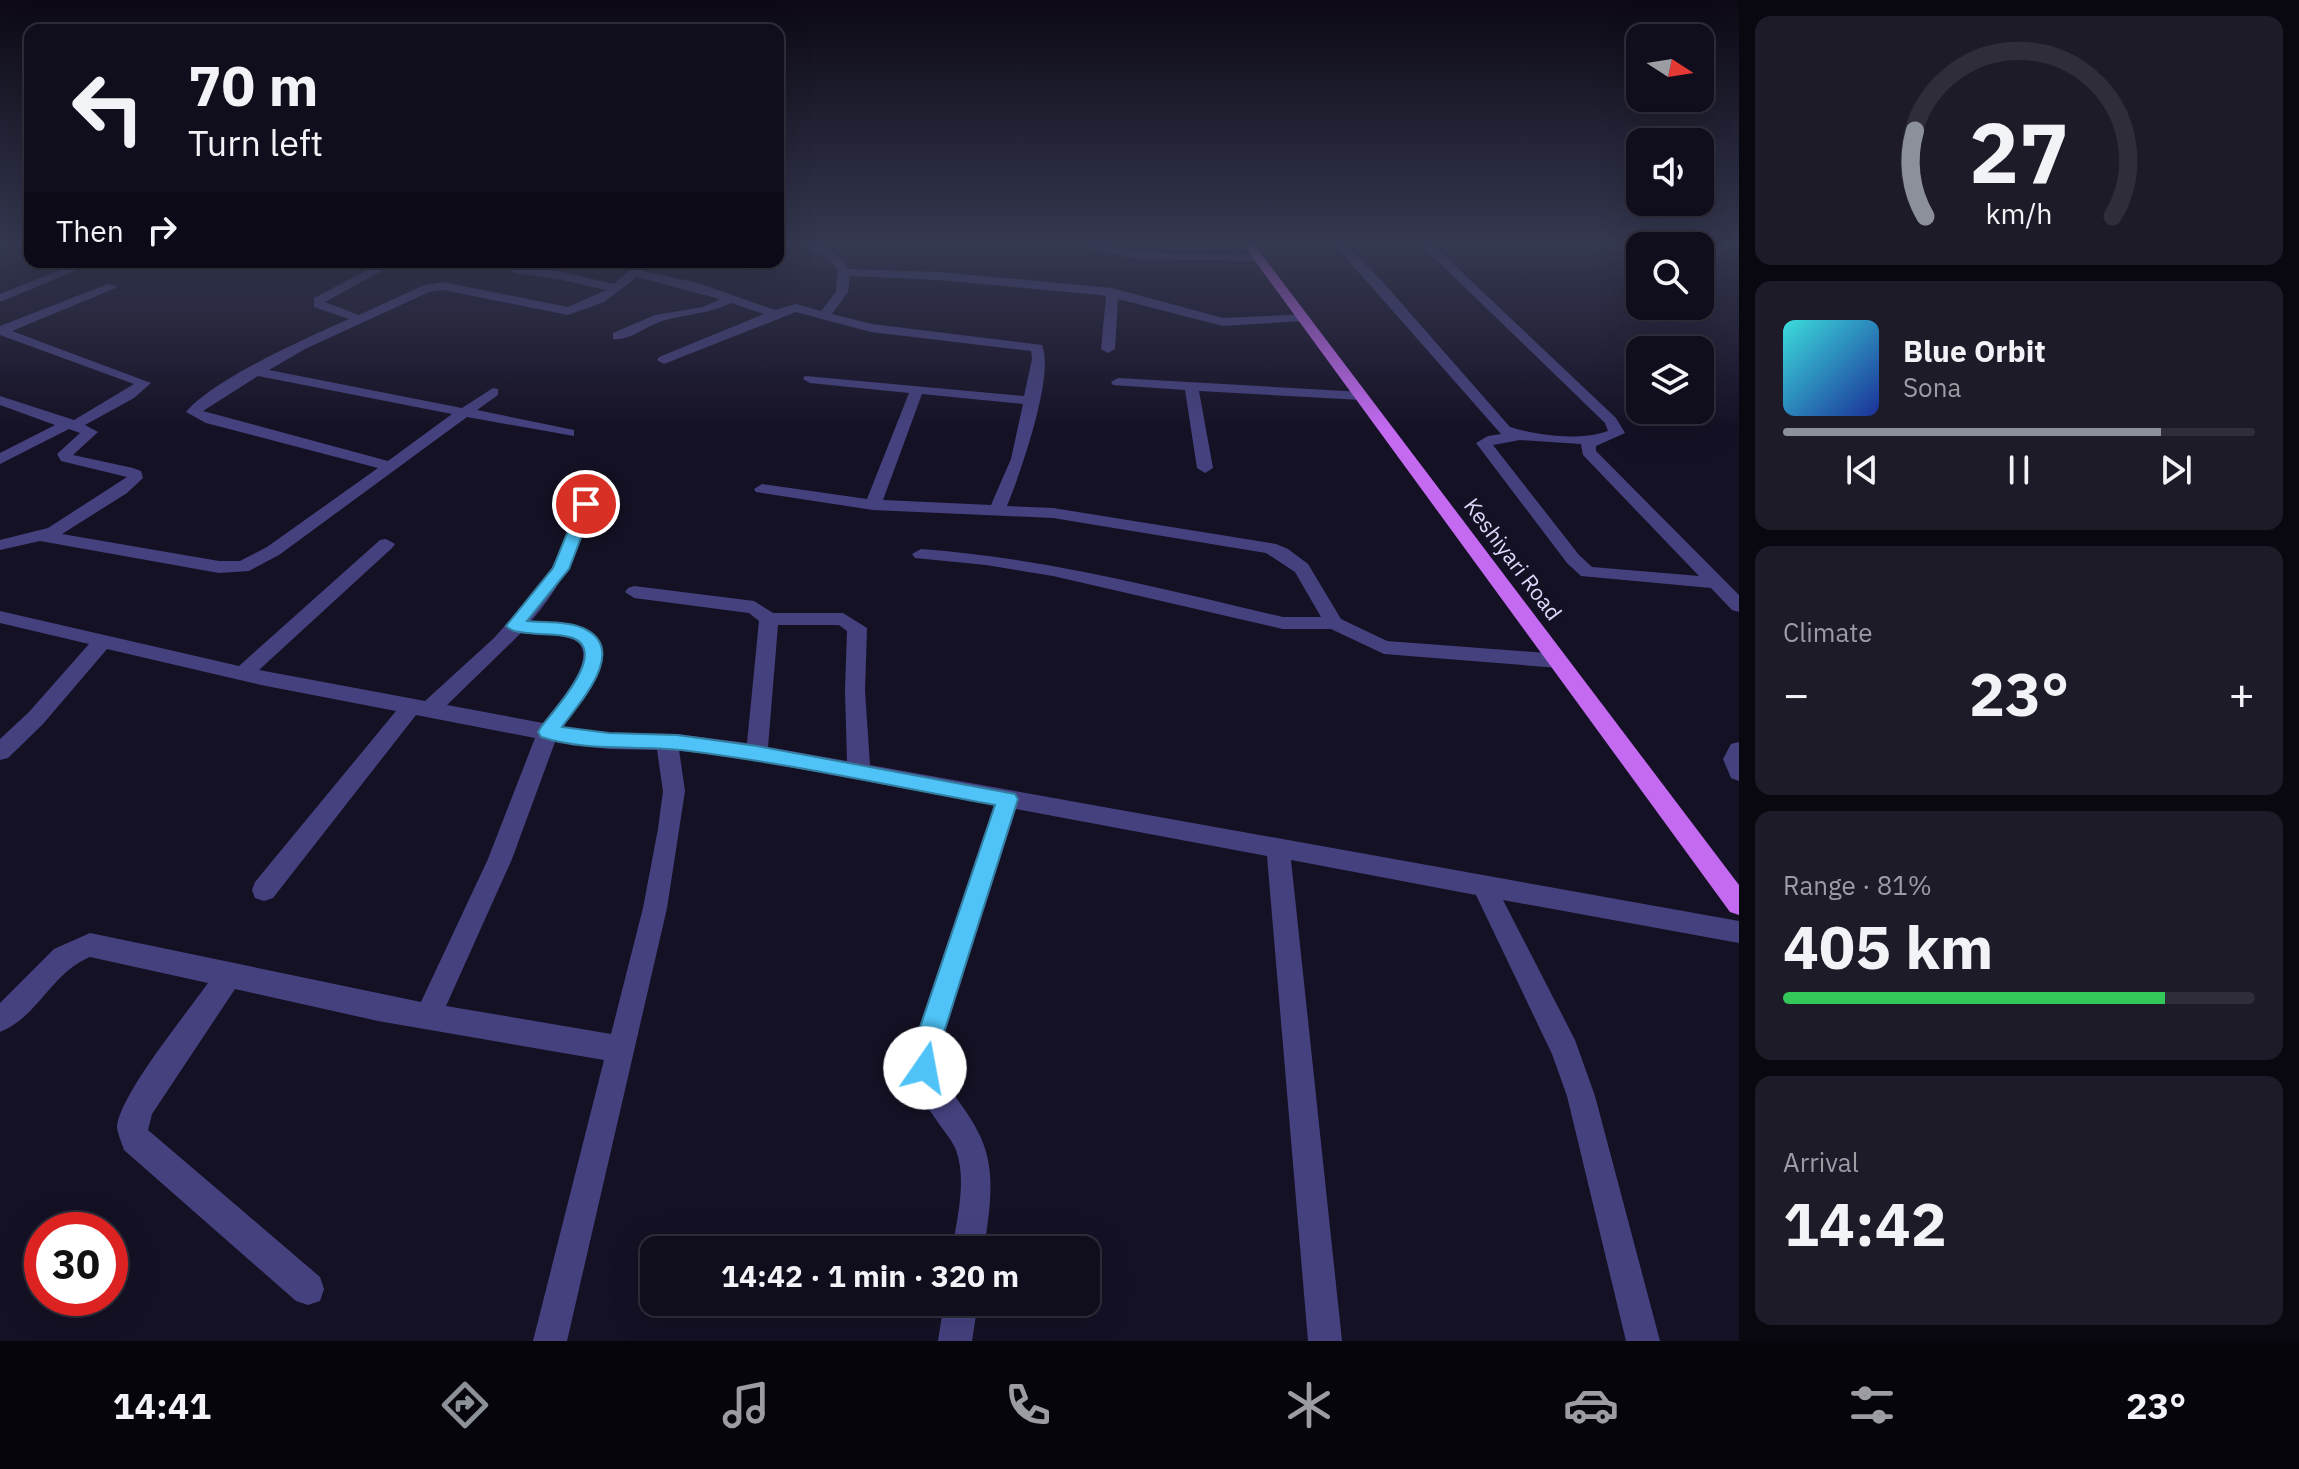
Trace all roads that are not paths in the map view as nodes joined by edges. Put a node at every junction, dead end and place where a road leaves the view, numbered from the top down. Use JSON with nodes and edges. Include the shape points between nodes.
{"nodes":[{"id":1,"x":65,"y":306,"type":"edge"},
{"id":2,"x":321,"y":306,"type":"edge"},
{"id":3,"x":387,"y":306,"type":"edge"},
{"id":4,"x":543,"y":306,"type":"edge"},
{"id":5,"x":584,"y":306,"type":"edge"},
{"id":6,"x":715,"y":306,"type":"edge"},
{"id":7,"x":752,"y":306,"type":"edge"},
{"id":8,"x":832,"y":306,"type":"edge"},
{"id":9,"x":1111,"y":306,"type":"edge"},
{"id":10,"x":1162,"y":306,"type":"edge"},
{"id":11,"x":1294,"y":306,"type":"edge"},
{"id":12,"x":1397,"y":306,"type":"edge"},
{"id":13,"x":1490,"y":306,"type":"edge"},
{"id":14,"x":776,"y":314,"type":"junction"},
{"id":15,"x":823,"y":316,"type":"junction"},
{"id":16,"x":1303,"y":317,"type":"junction"},
{"id":17,"x":357,"y":318,"type":"junction"},
{"id":18,"x":0,"y":331,"type":"edge"},
{"id":19,"x":618,"y":336,"type":"dead end"},
{"id":20,"x":1108,"y":349,"type":"dead end"},
{"id":21,"x":664,"y":360,"type":"dead end"},
{"id":22,"x":254,"y":371,"type":"junction"},
{"id":23,"x":810,"y":379,"type":"dead end"},
{"id":24,"x":1118,"y":382,"type":"dead end"},
{"id":25,"x":1191,"y":385,"type":"junction"},
{"id":26,"x":917,"y":390,"type":"junction"},
{"id":27,"x":493,"y":392,"type":"dead end"},
{"id":28,"x":1362,"y":396,"type":"junction"},
{"id":29,"x":0,"y":400,"type":"edge"},
{"id":30,"x":1032,"y":401,"type":"junction"},
{"id":31,"x":467,"y":411,"type":"junction"},
{"id":32,"x":72,"y":424,"type":"junction"},
{"id":33,"x":569,"y":433,"type":"dead end"},
{"id":34,"x":1519,"y":436,"type":"junction"},
{"id":35,"x":1597,"y":440,"type":"junction"},
{"id":36,"x":0,"y":459,"type":"edge"},
{"id":37,"x":390,"y":466,"type":"junction"},
{"id":38,"x":1205,"y":468,"type":"dead end"},
{"id":39,"x":762,"y":489,"type":"dead end"},
{"id":40,"x":586,"y":504,"type":"dead end"},
{"id":41,"x":873,"y":505,"type":"junction"},
{"id":42,"x":997,"y":511,"type":"junction"},
{"id":43,"x":43,"y":536,"type":"junction"},
{"id":44,"x":386,"y":544,"type":"dead end"},
{"id":45,"x":0,"y":545,"type":"edge"},
{"id":46,"x":921,"y":554,"type":"dead end"},
{"id":47,"x":1716,"y":583,"type":"junction"},
{"id":48,"x":634,"y":592,"type":"dead end"},
{"id":49,"x":1739,"y":606,"type":"edge"},
{"id":50,"x":0,"y":617,"type":"edge"},
{"id":51,"x":769,"y":619,"type":"junction"},
{"id":52,"x":1334,"y":623,"type":"junction"},
{"id":53,"x":514,"y":626,"type":"junction"},
{"id":54,"x":103,"y":641,"type":"junction"},
{"id":55,"x":1559,"y":661,"type":"junction"},
{"id":56,"x":243,"y":674,"type":"junction"},
{"id":57,"x":421,"y":707,"type":"junction"},
{"id":58,"x":548,"y":732,"type":"junction"},
{"id":59,"x":667,"y":742,"type":"junction"},
{"id":60,"x":1739,"y":750,"type":"edge"},
{"id":61,"x":0,"y":752,"type":"edge"},
{"id":62,"x":757,"y":753,"type":"junction"},
{"id":63,"x":1739,"y":772,"type":"edge"},
{"id":64,"x":859,"y":773,"type":"junction"},
{"id":65,"x":1008,"y":799,"type":"junction"},
{"id":66,"x":1278,"y":848,"type":"junction"},
{"id":67,"x":1484,"y":886,"type":"junction"},
{"id":68,"x":264,"y":890,"type":"dead end"},
{"id":69,"x":1739,"y":904,"type":"edge"},
{"id":70,"x":1739,"y":932,"type":"edge"},
{"id":71,"x":228,"y":977,"type":"junction"},
{"id":72,"x":428,"y":1016,"type":"junction"},
{"id":73,"x":0,"y":1019,"type":"edge"},
{"id":74,"x":621,"y":1049,"type":"junction"},
{"id":75,"x":970,"y":1236,"type":"edge"},
{"id":76,"x":308,"y":1289,"type":"dead end"},
{"id":77,"x":959,"y":1316,"type":"edge"},
{"id":78,"x":550,"y":1341,"type":"edge"},
{"id":79,"x":955,"y":1341,"type":"edge"},
{"id":80,"x":1325,"y":1341,"type":"edge"},
{"id":81,"x":1643,"y":1341,"type":"edge"}],
"edges":[{"from":1,"to":18,"type":"street"},
{"from":2,"to":17,"type":"street"},
{"from":3,"to":17,"type":"street"},
{"from":4,"to":5,"type":"street","via":[[568,311]]},
{"from":6,"to":19,"type":"street","via":[[659,318]]},
{"from":7,"to":14,"type":"street"},
{"from":8,"to":15,"type":"street"},
{"from":9,"to":20,"type":"street"},
{"from":10,"to":16,"type":"street","via":[[1223,322]]},
{"from":11,"to":16,"type":"main road","name":"Keshiyari Road"},
{"from":12,"to":34,"type":"street","via":[[1500,425]]},
{"from":13,"to":35,"type":"street","via":[[1611,421],[1617,433]]},
{"from":14,"to":15,"type":"street","via":[[796,308]]},
{"from":14,"to":21,"type":"street"},
{"from":15,"to":30,"type":"street","via":[[889,331],[1037,348]]},
{"from":16,"to":28,"type":"main road","name":"Keshiyari Road"},
{"from":17,"to":22,"type":"street"},
{"from":18,"to":32,"type":"street","via":[[144,383]]},
{"from":22,"to":31,"type":"street"},
{"from":22,"to":37,"type":"street","via":[[193,412]]},
{"from":23,"to":26,"type":"street"},
{"from":24,"to":25,"type":"street"},
{"from":25,"to":28,"type":"street"},
{"from":25,"to":38,"type":"street"},
{"from":26,"to":30,"type":"street"},
{"from":26,"to":41,"type":"street"},
{"from":27,"to":31,"type":"street"},
{"from":28,"to":55,"type":"main road","name":"Keshiyari Road"},
{"from":29,"to":32,"type":"street"},
{"from":30,"to":42,"type":"street","via":[[1019,459]]},
{"from":31,"to":33,"type":"street"},
{"from":31,"to":37,"type":"street"},
{"from":32,"to":36,"type":"street"},
{"from":32,"to":43,"type":"street","via":[[90,432],[66,458],[127,471],[135,478],[70,524]]},
{"from":34,"to":35,"type":"street"},
{"from":34,"to":47,"type":"street","via":[[1484,443],[1587,572]]},
{"from":35,"to":47,"type":"street","via":[[1587,447],[1594,460]]},
{"from":37,"to":43,"type":"street","via":[[243,567]]},
{"from":39,"to":41,"type":"street"},
{"from":40,"to":53,"type":"street","via":[[560,569]]},
{"from":41,"to":42,"type":"street"},
{"from":42,"to":52,"type":"street","via":[[1053,513],[1280,551],[1302,567]]},
{"from":43,"to":45,"type":"street"},
{"from":44,"to":56,"type":"street"},
{"from":46,"to":52,"type":"street","via":[[1053,570],[1283,623]]},
{"from":47,"to":49,"type":"street"},
{"from":48,"to":51,"type":"street","via":[[754,607]]},
{"from":50,"to":54,"type":"street"},
{"from":51,"to":62,"type":"street"},
{"from":51,"to":64,"type":"street","via":[[843,619],[857,628]]},
{"from":52,"to":55,"type":"street","via":[[1384,647]]},
{"from":53,"to":57,"type":"street"},
{"from":53,"to":58,"type":"street","via":[[578,633],[591,644],[589,675]]},
{"from":54,"to":56,"type":"street"},
{"from":54,"to":61,"type":"street"},
{"from":55,"to":69,"type":"main road","name":"Keshiyari Road"},
{"from":56,"to":57,"type":"street"},
{"from":57,"to":58,"type":"street"},
{"from":57,"to":68,"type":"street"},
{"from":58,"to":59,"type":"street"},
{"from":58,"to":72,"type":"street","via":[[500,859]]},
{"from":59,"to":62,"type":"street"},
{"from":59,"to":74,"type":"street","via":[[674,791],[670,829]]},
{"from":60,"to":63,"type":"street","via":[[1734,759]]},
{"from":62,"to":64,"type":"street"},
{"from":64,"to":65,"type":"street"},
{"from":65,"to":66,"type":"street"},
{"from":65,"to":75,"type":"street","via":[[926,1048],[932,1091],[962,1132],[974,1160]]},
{"from":66,"to":67,"type":"street"},
{"from":66,"to":80,"type":"street"},
{"from":67,"to":70,"type":"street"},
{"from":67,"to":81,"type":"street","via":[[1581,1096]]},
{"from":71,"to":72,"type":"street"},
{"from":71,"to":73,"type":"street","via":[[90,945],[55,963]]},
{"from":71,"to":76,"type":"street","via":[[141,1104],[132,1126],[135,1139]]},
{"from":72,"to":74,"type":"street"},
{"from":74,"to":78,"type":"street"},
{"from":77,"to":79,"type":"street"}]}
